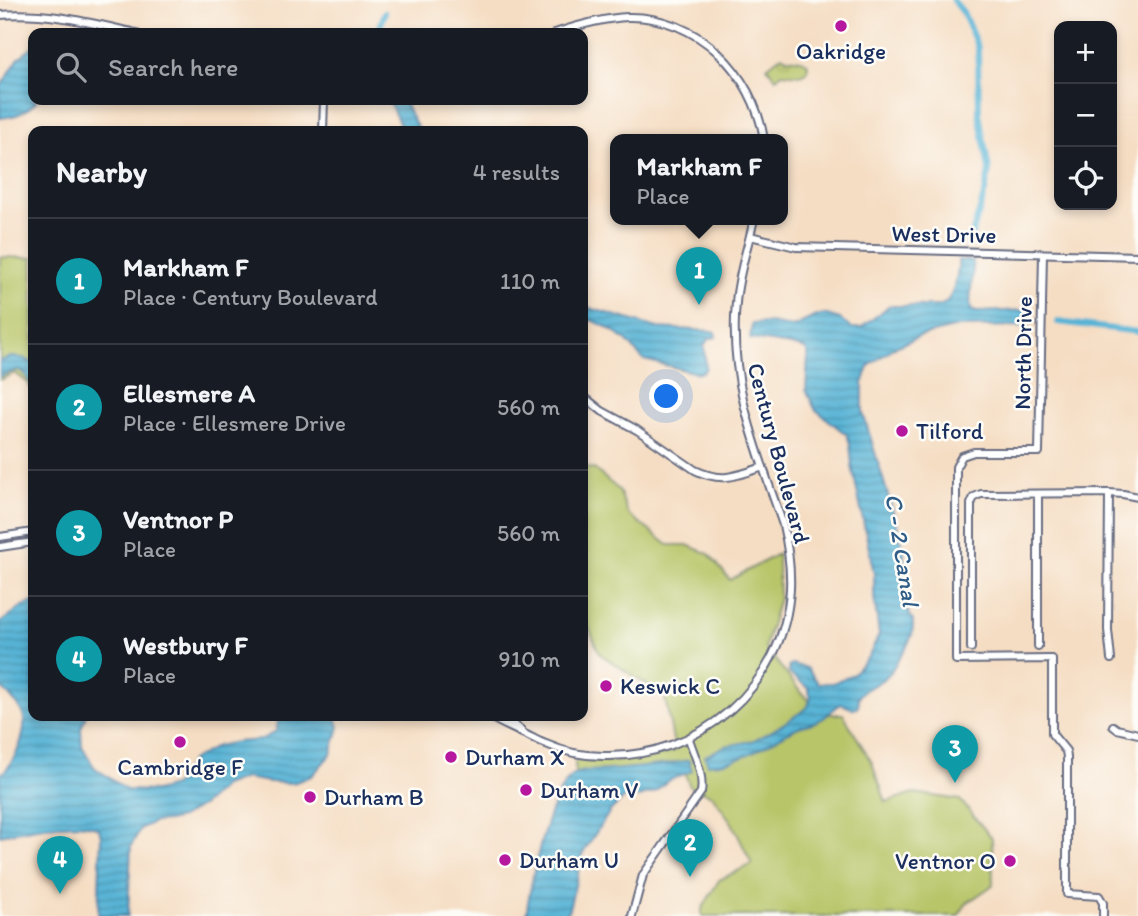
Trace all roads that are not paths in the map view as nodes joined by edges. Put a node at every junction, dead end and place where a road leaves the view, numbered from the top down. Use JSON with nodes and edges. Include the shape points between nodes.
{"nodes":[{"id":1,"x":0,"y":15,"type":"edge"},
{"id":2,"x":115,"y":28,"type":"edge"},
{"id":3,"x":574,"y":28,"type":"edge"},
{"id":4,"x":324,"y":105,"type":"edge"},
{"id":5,"x":323,"y":126,"type":"edge"},
{"id":6,"x":763,"y":134,"type":"edge"},
{"id":7,"x":753,"y":225,"type":"edge"},
{"id":8,"x":750,"y":236,"type":"junction"},
{"id":9,"x":1043,"y":254,"type":"junction"},
{"id":10,"x":1138,"y":256,"type":"edge"},
{"id":11,"x":588,"y":400,"type":"edge"},
{"id":12,"x":763,"y":467,"type":"junction"},
{"id":13,"x":1109,"y":493,"type":"junction"},
{"id":14,"x":1038,"y":494,"type":"junction"},
{"id":15,"x":1138,"y":497,"type":"edge"},
{"id":16,"x":28,"y":532,"type":"edge"},
{"id":17,"x":0,"y":537,"type":"edge"},
{"id":18,"x":28,"y":543,"type":"edge"},
{"id":19,"x":0,"y":547,"type":"edge"},
{"id":20,"x":1038,"y":646,"type":"dead end"},
{"id":21,"x":971,"y":648,"type":"dead end"},
{"id":22,"x":1111,"y":659,"type":"dead end"},
{"id":23,"x":497,"y":721,"type":"edge"},
{"id":24,"x":510,"y":721,"type":"edge"},
{"id":25,"x":1113,"y":726,"type":"dead end"},
{"id":26,"x":524,"y":734,"type":"junction"},
{"id":27,"x":1138,"y":734,"type":"edge"},
{"id":28,"x":689,"y":739,"type":"junction"},
{"id":29,"x":632,"y":916,"type":"edge"},
{"id":30,"x":1103,"y":916,"type":"edge"}],
"edges":[{"from":1,"to":2,"type":"street","via":[[77,19]]},
{"from":3,"to":6,"type":"street","via":[[631,17],[692,34],[737,72]]},
{"from":4,"to":5,"type":"street"},
{"from":7,"to":8,"type":"street","name":"Century Boulevard"},
{"from":8,"to":9,"type":"street","name":"West Drive","via":[[796,247]]},
{"from":8,"to":12,"type":"street","name":"Century Boulevard","via":[[737,290],[735,359]]},
{"from":9,"to":10,"type":"street","name":"West Drive"},
{"from":9,"to":30,"type":"street","name":"North Drive","via":[[1039,452],[974,452],[962,456],[955,470],[956,660],[1052,659],[1052,734],[1067,757],[1067,894],[1099,896]]},
{"from":11,"to":12,"type":"street","via":[[705,475],[725,478]]},
{"from":12,"to":28,"type":"street","name":"Century Boulevard","via":[[787,543],[790,590],[785,617],[774,652],[753,686],[714,723]]},
{"from":13,"to":14,"type":"street"},
{"from":13,"to":15,"type":"street"},
{"from":13,"to":22,"type":"street"},
{"from":14,"to":20,"type":"street"},
{"from":14,"to":21,"type":"street","via":[[981,494],[971,501]]},
{"from":16,"to":17,"type":"street"},
{"from":18,"to":19,"type":"street"},
{"from":23,"to":26,"type":"street","name":"Century Boulevard"},
{"from":24,"to":26,"type":"street","name":"Century Boulevard"},
{"from":25,"to":27,"type":"street"},
{"from":26,"to":28,"type":"street","name":"Century Boulevard","via":[[555,748],[603,756],[645,753]]},
{"from":28,"to":29,"type":"street","via":[[701,774],[701,793],[643,875]]}]}
